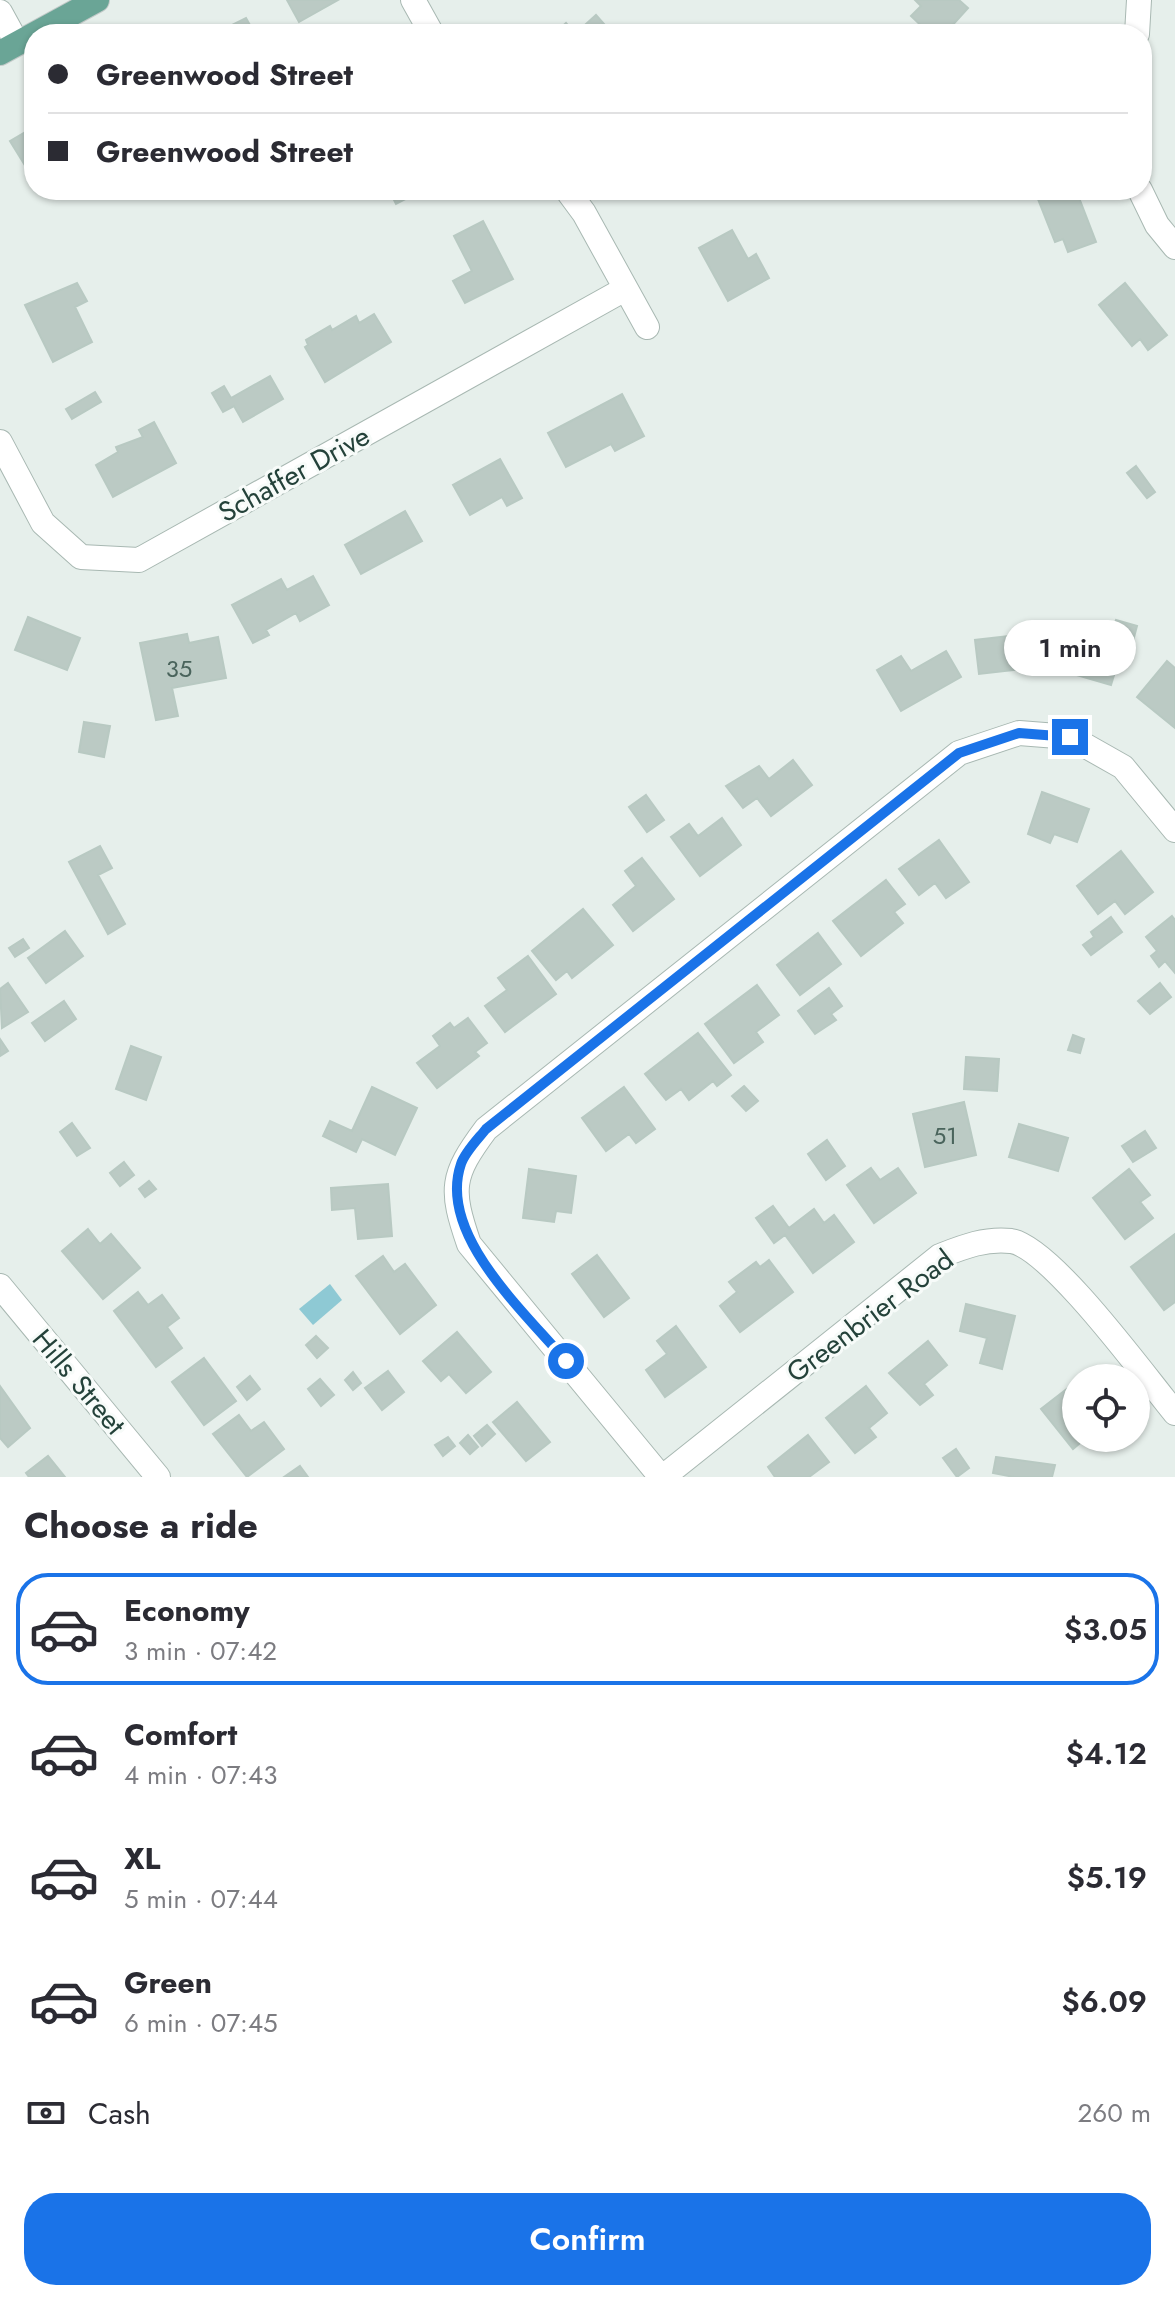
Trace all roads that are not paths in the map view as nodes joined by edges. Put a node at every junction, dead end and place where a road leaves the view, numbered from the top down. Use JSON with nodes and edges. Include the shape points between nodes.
{"nodes":[{"id":1,"x":97,"y":0,"type":"edge"},
{"id":2,"x":413,"y":0,"type":"edge"},
{"id":3,"x":1139,"y":0,"type":"edge"},
{"id":4,"x":0,"y":12,"type":"edge"},
{"id":5,"x":53,"y":24,"type":"edge"},
{"id":6,"x":426,"y":24,"type":"edge"},
{"id":7,"x":1138,"y":24,"type":"edge"},
{"id":8,"x":9,"y":48,"type":"edge"},
{"id":9,"x":574,"y":200,"type":"edge"},
{"id":10,"x":1145,"y":200,"type":"edge"},
{"id":11,"x":1175,"y":247,"type":"edge"},
{"id":12,"x":625,"y":289,"type":"junction"},
{"id":13,"x":647,"y":327,"type":"dead end"},
{"id":14,"x":0,"y":442,"type":"edge"},
{"id":15,"x":1175,"y":830,"type":"edge"},
{"id":16,"x":4,"y":1299,"type":"edge"},
{"id":17,"x":1175,"y":1413,"type":"edge"},
{"id":18,"x":158,"y":1477,"type":"edge"},
{"id":19,"x":662,"y":1477,"type":"edge"}],
"edges":[{"from":1,"to":5,"type":"main road"},
{"from":2,"to":6,"type":"street"},
{"from":3,"to":7,"type":"street"},
{"from":4,"to":8,"type":"street"},
{"from":9,"to":12,"type":"street"},
{"from":10,"to":11,"type":"street"},
{"from":12,"to":13,"type":"street"},
{"from":12,"to":14,"type":"street","name":"Schaffer Drive","via":[[139,560],[81,557],[43,523]]},
{"from":15,"to":19,"type":"street","via":[[1123,767],[1070,737],[1019,733],[959,753],[486,1129],[461,1162],[457,1189],[455,1203],[469,1244]]},
{"from":16,"to":18,"type":"street","name":"Hills Street"},
{"from":17,"to":19,"type":"street","name":"Greenbrier Road","via":[[1052,1265],[1014,1241],[974,1242],[940,1256]]}]}
